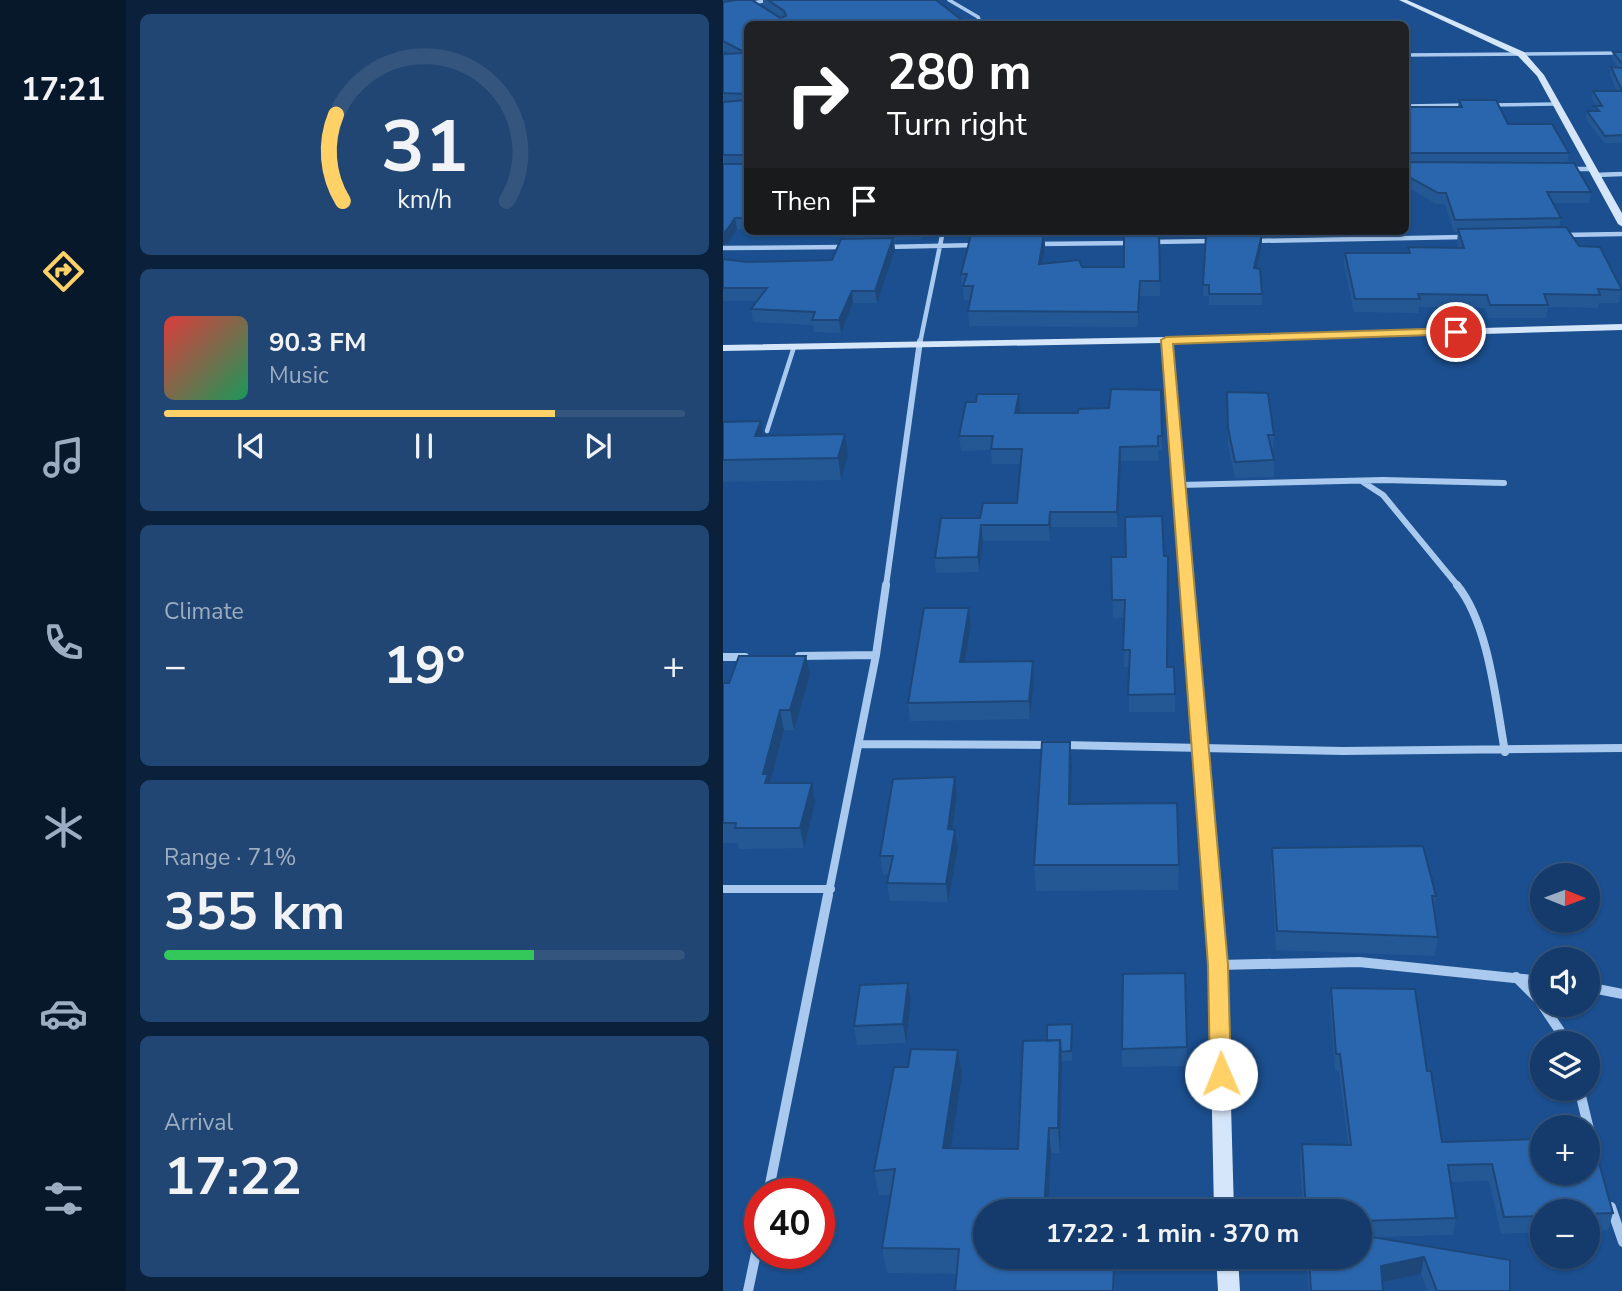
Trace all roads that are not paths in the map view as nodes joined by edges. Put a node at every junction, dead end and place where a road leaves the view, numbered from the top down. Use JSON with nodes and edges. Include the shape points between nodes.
{"nodes":[{"id":1,"x":770,"y":0,"type":"edge"},
{"id":2,"x":949,"y":0,"type":"edge"},
{"id":3,"x":1402,"y":0,"type":"edge"},
{"id":4,"x":750,"y":1,"type":"edge"},
{"id":5,"x":742,"y":4,"type":"edge"},
{"id":6,"x":762,"y":10,"type":"edge"},
{"id":7,"x":980,"y":21,"type":"edge"},
{"id":8,"x":1622,"y":53,"type":"edge"},
{"id":9,"x":1521,"y":54,"type":"junction"},
{"id":10,"x":1409,"y":55,"type":"edge"},
{"id":11,"x":1555,"y":104,"type":"junction"},
{"id":12,"x":1474,"y":105,"type":"edge"},
{"id":13,"x":1487,"y":105,"type":"edge"},
{"id":14,"x":1409,"y":106,"type":"edge"},
{"id":15,"x":1564,"y":169,"type":"edge"},
{"id":16,"x":1593,"y":172,"type":"junction"},
{"id":17,"x":1622,"y":174,"type":"edge"},
{"id":18,"x":1622,"y":224,"type":"edge"},
{"id":19,"x":1622,"y":234,"type":"edge"},
{"id":20,"x":942,"y":235,"type":"edge"},
{"id":21,"x":1553,"y":236,"type":"edge"},
{"id":22,"x":1469,"y":237,"type":"edge"},
{"id":23,"x":1219,"y":241,"type":"edge"},
{"id":24,"x":1247,"y":241,"type":"edge"},
{"id":25,"x":1149,"y":242,"type":"edge"},
{"id":26,"x":1135,"y":243,"type":"edge"},
{"id":27,"x":1024,"y":244,"type":"edge"},
{"id":28,"x":982,"y":245,"type":"edge"},
{"id":29,"x":941,"y":246,"type":"junction"},
{"id":30,"x":859,"y":247,"type":"edge"},
{"id":31,"x":873,"y":247,"type":"edge"},
{"id":32,"x":723,"y":248,"type":"edge"},
{"id":33,"x":1622,"y":327,"type":"edge"},
{"id":34,"x":1166,"y":340,"type":"junction"},
{"id":35,"x":920,"y":343,"type":"junction"},
{"id":36,"x":723,"y":348,"type":"edge"},
{"id":37,"x":794,"y":348,"type":"junction"},
{"id":38,"x":767,"y":431,"type":"dead end"},
{"id":39,"x":1362,"y":481,"type":"junction"},
{"id":40,"x":1504,"y":483,"type":"dead end"},
{"id":41,"x":1180,"y":485,"type":"junction"},
{"id":42,"x":876,"y":655,"type":"junction"},
{"id":43,"x":792,"y":656,"type":"edge"},
{"id":44,"x":723,"y":657,"type":"edge"},
{"id":45,"x":751,"y":657,"type":"edge"},
{"id":46,"x":859,"y":744,"type":"junction"},
{"id":47,"x":1622,"y":748,"type":"edge"},
{"id":48,"x":1198,"y":750,"type":"junction"},
{"id":49,"x":1505,"y":752,"type":"junction"},
{"id":50,"x":723,"y":889,"type":"edge"},
{"id":51,"x":831,"y":889,"type":"junction"},
{"id":52,"x":1218,"y":965,"type":"junction"},
{"id":53,"x":1516,"y":977,"type":"junction"},
{"id":54,"x":1530,"y":979,"type":"edge"},
{"id":55,"x":1600,"y":990,"type":"edge"},
{"id":56,"x":1622,"y":994,"type":"edge"},
{"id":57,"x":1560,"y":1031,"type":"edge"},
{"id":58,"x":771,"y":1178,"type":"edge"},
{"id":59,"x":1607,"y":1194,"type":"edge"},
{"id":60,"x":1224,"y":1199,"type":"edge"},
{"id":61,"x":1618,"y":1218,"type":"edge"},
{"id":62,"x":1622,"y":1242,"type":"edge"},
{"id":63,"x":753,"y":1269,"type":"edge"},
{"id":64,"x":1228,"y":1269,"type":"edge"},
{"id":65,"x":748,"y":1291,"type":"edge"},
{"id":66,"x":1229,"y":1291,"type":"edge"}],
"edges":[{"from":1,"to":4,"type":"street"},
{"from":2,"to":7,"type":"street"},
{"from":3,"to":9,"type":"street"},
{"from":4,"to":5,"type":"street"},
{"from":4,"to":6,"type":"street"},
{"from":8,"to":9,"type":"street"},
{"from":9,"to":10,"type":"street"},
{"from":9,"to":11,"type":"street","via":[[1540,75]]},
{"from":11,"to":13,"type":"street"},
{"from":11,"to":16,"type":"street"},
{"from":12,"to":14,"type":"street"},
{"from":15,"to":16,"type":"street"},
{"from":16,"to":17,"type":"street"},
{"from":16,"to":18,"type":"street"},
{"from":19,"to":21,"type":"street"},
{"from":20,"to":29,"type":"street"},
{"from":22,"to":24,"type":"street"},
{"from":23,"to":25,"type":"street"},
{"from":26,"to":27,"type":"street"},
{"from":28,"to":29,"type":"street"},
{"from":29,"to":31,"type":"street"},
{"from":29,"to":35,"type":"street"},
{"from":30,"to":32,"type":"street"},
{"from":33,"to":34,"type":"street"},
{"from":34,"to":35,"type":"street"},
{"from":34,"to":41,"type":"street"},
{"from":35,"to":37,"type":"street"},
{"from":35,"to":42,"type":"street"},
{"from":36,"to":37,"type":"street"},
{"from":37,"to":38,"type":"lane"},
{"from":39,"to":40,"type":"street"},
{"from":39,"to":41,"type":"street"},
{"from":39,"to":49,"type":"street","via":[[1383,495],[1467,597],[1487,658]]},
{"from":41,"to":48,"type":"street"},
{"from":42,"to":43,"type":"street"},
{"from":42,"to":46,"type":"street"},
{"from":44,"to":45,"type":"street"},
{"from":46,"to":48,"type":"street"},
{"from":46,"to":51,"type":"street"},
{"from":47,"to":49,"type":"street"},
{"from":48,"to":49,"type":"street"},
{"from":48,"to":52,"type":"street"},
{"from":50,"to":51,"type":"street"},
{"from":51,"to":58,"type":"street"},
{"from":52,"to":53,"type":"street","via":[[1359,962]]},
{"from":52,"to":60,"type":"street"},
{"from":53,"to":54,"type":"street"},
{"from":53,"to":57,"type":"street"},
{"from":55,"to":56,"type":"street"},
{"from":59,"to":61,"type":"street"},
{"from":61,"to":62,"type":"street"},
{"from":63,"to":65,"type":"street"},
{"from":64,"to":66,"type":"street"}]}
